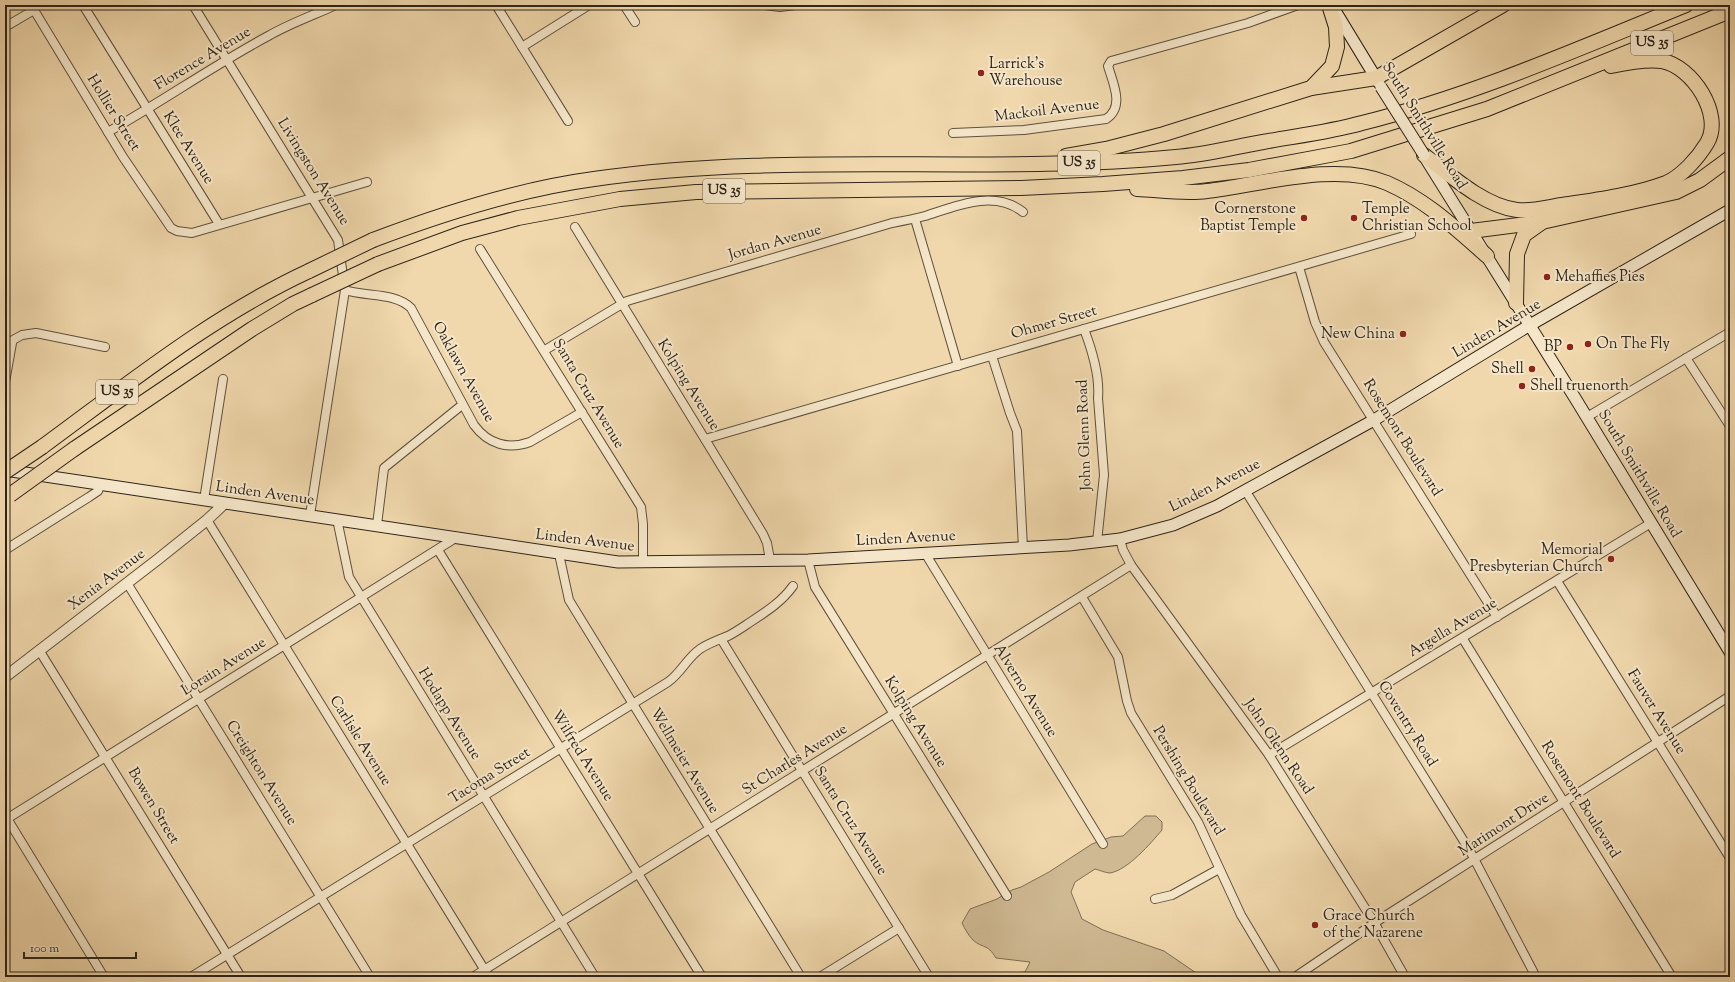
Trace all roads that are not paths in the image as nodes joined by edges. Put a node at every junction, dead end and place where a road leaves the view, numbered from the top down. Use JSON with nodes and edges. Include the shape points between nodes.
{"nodes":[{"id":1,"x":83,"y":5,"type":"edge"},
{"id":2,"x":193,"y":5,"type":"edge"},
{"id":3,"x":336,"y":5,"type":"edge"},
{"id":4,"x":496,"y":5,"type":"edge"},
{"id":5,"x":589,"y":5,"type":"edge"},
{"id":6,"x":624,"y":5,"type":"edge"},
{"id":7,"x":765,"y":5,"type":"edge"},
{"id":8,"x":795,"y":5,"type":"edge"},
{"id":9,"x":1298,"y":5,"type":"edge"},
{"id":10,"x":1330,"y":5,"type":"edge"},
{"id":11,"x":1503,"y":5,"type":"edge"},
{"id":12,"x":1686,"y":5,"type":"edge"},
{"id":13,"x":32,"y":7,"type":"edge"},
{"id":14,"x":1730,"y":11,"type":"edge"},
{"id":15,"x":635,"y":22,"type":"dead end"},
{"id":16,"x":5,"y":27,"type":"edge"},
{"id":17,"x":522,"y":47,"type":"junction"},
{"id":18,"x":227,"y":60,"type":"junction"},
{"id":19,"x":1574,"y":75,"type":"junction"},
{"id":20,"x":1379,"y":82,"type":"junction"},
{"id":21,"x":1311,"y":88,"type":"junction"},
{"id":22,"x":148,"y":109,"type":"junction"},
{"id":23,"x":568,"y":121,"type":"dead end"},
{"id":24,"x":108,"y":132,"type":"junction"},
{"id":25,"x":953,"y":133,"type":"dead end"},
{"id":26,"x":1424,"y":156,"type":"junction"},
{"id":27,"x":1730,"y":158,"type":"edge"},
{"id":28,"x":1019,"y":164,"type":"junction"},
{"id":29,"x":366,"y":182,"type":"dead end"},
{"id":30,"x":1046,"y":187,"type":"junction"},
{"id":31,"x":313,"y":198,"type":"junction"},
{"id":32,"x":1023,"y":212,"type":"dead end"},
{"id":33,"x":1729,"y":212,"type":"edge"},
{"id":34,"x":915,"y":219,"type":"junction"},
{"id":35,"x":1542,"y":222,"type":"junction"},
{"id":36,"x":219,"y":224,"type":"junction"},
{"id":37,"x":575,"y":227,"type":"dead end"},
{"id":38,"x":1471,"y":231,"type":"junction"},
{"id":39,"x":1411,"y":234,"type":"dead end"},
{"id":40,"x":480,"y":249,"type":"dead end"},
{"id":41,"x":1487,"y":256,"type":"junction"},
{"id":42,"x":1299,"y":267,"type":"junction"},
{"id":43,"x":345,"y":290,"type":"junction"},
{"id":44,"x":1516,"y":303,"type":"junction"},
{"id":45,"x":622,"y":304,"type":"junction"},
{"id":46,"x":1530,"y":325,"type":"junction"},
{"id":47,"x":1084,"y":329,"type":"junction"},
{"id":48,"x":1730,"y":332,"type":"edge"},
{"id":49,"x":105,"y":347,"type":"dead end"},
{"id":50,"x":545,"y":350,"type":"junction"},
{"id":51,"x":992,"y":356,"type":"junction"},
{"id":52,"x":1686,"y":358,"type":"junction"},
{"id":53,"x":958,"y":366,"type":"junction"},
{"id":54,"x":222,"y":379,"type":"dead end"},
{"id":55,"x":5,"y":382,"type":"edge"},
{"id":56,"x":462,"y":405,"type":"junction"},
{"id":57,"x":582,"y":412,"type":"junction"},
{"id":58,"x":1587,"y":416,"type":"junction"},
{"id":59,"x":1374,"y":420,"type":"junction"},
{"id":60,"x":1730,"y":426,"type":"edge"},
{"id":61,"x":705,"y":439,"type":"junction"},
{"id":62,"x":5,"y":471,"type":"edge"},
{"id":63,"x":101,"y":484,"type":"junction"},
{"id":64,"x":1245,"y":490,"type":"junction"},
{"id":65,"x":7,"y":497,"type":"edge"},
{"id":66,"x":204,"y":500,"type":"junction"},
{"id":67,"x":225,"y":504,"type":"junction"},
{"id":68,"x":310,"y":515,"type":"junction"},
{"id":69,"x":337,"y":519,"type":"junction"},
{"id":70,"x":207,"y":520,"type":"junction"},
{"id":71,"x":1651,"y":523,"type":"junction"},
{"id":72,"x":377,"y":525,"type":"junction"},
{"id":73,"x":457,"y":537,"type":"junction"},
{"id":74,"x":1120,"y":539,"type":"junction"},
{"id":75,"x":1097,"y":542,"type":"junction"},
{"id":76,"x":1023,"y":548,"type":"junction"},
{"id":77,"x":5,"y":550,"type":"edge"},
{"id":78,"x":438,"y":550,"type":"junction"},
{"id":79,"x":925,"y":553,"type":"junction"},
{"id":80,"x":559,"y":554,"type":"junction"},
{"id":81,"x":770,"y":560,"type":"junction"},
{"id":82,"x":808,"y":560,"type":"junction"},
{"id":83,"x":643,"y":562,"type":"junction"},
{"id":84,"x":1131,"y":565,"type":"junction"},
{"id":85,"x":1557,"y":581,"type":"junction"},
{"id":86,"x":127,"y":583,"type":"junction"},
{"id":87,"x":793,"y":586,"type":"dead end"},
{"id":88,"x":1082,"y":597,"type":"junction"},
{"id":89,"x":362,"y":598,"type":"junction"},
{"id":90,"x":1498,"y":617,"type":"junction"},
{"id":91,"x":1463,"y":638,"type":"junction"},
{"id":92,"x":721,"y":639,"type":"junction"},
{"id":93,"x":285,"y":646,"type":"junction"},
{"id":94,"x":39,"y":650,"type":"junction"},
{"id":95,"x":1730,"y":652,"type":"edge"},
{"id":96,"x":987,"y":656,"type":"junction"},
{"id":97,"x":6,"y":674,"type":"edge"},
{"id":98,"x":1372,"y":694,"type":"junction"},
{"id":99,"x":1730,"y":696,"type":"edge"},
{"id":100,"x":199,"y":699,"type":"junction"},
{"id":101,"x":632,"y":704,"type":"junction"},
{"id":102,"x":894,"y":714,"type":"junction"},
{"id":103,"x":1658,"y":742,"type":"junction"},
{"id":104,"x":561,"y":748,"type":"junction"},
{"id":105,"x":1269,"y":755,"type":"junction"},
{"id":106,"x":106,"y":757,"type":"junction"},
{"id":107,"x":802,"y":771,"type":"junction"},
{"id":108,"x":484,"y":796,"type":"junction"},
{"id":109,"x":1565,"y":802,"type":"junction"},
{"id":110,"x":6,"y":818,"type":"edge"},
{"id":111,"x":710,"y":830,"type":"junction"},
{"id":112,"x":407,"y":844,"type":"junction"},
{"id":113,"x":1103,"y":844,"type":"dead end"},
{"id":114,"x":1730,"y":858,"type":"edge"},
{"id":115,"x":1475,"y":860,"type":"junction"},
{"id":116,"x":1219,"y":868,"type":"junction"},
{"id":117,"x":639,"y":874,"type":"junction"},
{"id":118,"x":1007,"y":896,"type":"dead end"},
{"id":119,"x":321,"y":898,"type":"junction"},
{"id":120,"x":1155,"y":900,"type":"dead end"},
{"id":121,"x":561,"y":922,"type":"junction"},
{"id":122,"x":1375,"y":924,"type":"junction"},
{"id":123,"x":899,"y":928,"type":"junction"},
{"id":124,"x":227,"y":955,"type":"junction"},
{"id":125,"x":487,"y":973,"type":"edge"},
{"id":126,"x":104,"y":977,"type":"edge"},
{"id":127,"x":191,"y":977,"type":"edge"},
{"id":128,"x":241,"y":977,"type":"edge"},
{"id":129,"x":370,"y":977,"type":"edge"},
{"id":130,"x":474,"y":977,"type":"edge"},
{"id":131,"x":595,"y":977,"type":"edge"},
{"id":132,"x":702,"y":977,"type":"edge"},
{"id":133,"x":801,"y":977,"type":"edge"},
{"id":134,"x":820,"y":977,"type":"edge"},
{"id":135,"x":929,"y":977,"type":"edge"},
{"id":136,"x":1278,"y":977,"type":"edge"},
{"id":137,"x":1294,"y":977,"type":"edge"},
{"id":138,"x":1405,"y":977,"type":"edge"},
{"id":139,"x":1536,"y":977,"type":"edge"},
{"id":140,"x":1672,"y":977,"type":"edge"}],
"edges":[{"from":1,"to":22,"type":"street","name":"Klee Avenue"},
{"from":2,"to":18,"type":"street","name":"Livingston Avenue"},
{"from":3,"to":18,"type":"street","name":"Florence Avenue","via":[[285,26]]},
{"from":4,"to":17,"type":"street"},
{"from":5,"to":17,"type":"street"},
{"from":6,"to":15,"type":"street"},
{"from":7,"to":8,"type":"street"},
{"from":9,"to":25,"type":"street","name":"Mackoil Avenue","via":[[1248,23],[1109,63],[1117,102],[1112,114],[1106,119],[1024,130]]},
{"from":10,"to":20,"type":"main road","name":"South Smithville Road"},
{"from":10,"to":21,"type":"highway","via":[[1336,27],[1337,47],[1332,66]]},
{"from":11,"to":20,"type":"highway"},
{"from":12,"to":28,"type":"highway","number":"US 35","via":[[1526,70],[1446,99],[1360,124],[1180,157]]},
{"from":13,"to":16,"type":"street"},
{"from":13,"to":24,"type":"street","name":"Hollier Street"},
{"from":14,"to":19,"type":"highway","number":"US 35"},
{"from":17,"to":23,"type":"street"},
{"from":18,"to":22,"type":"street","name":"Florence Avenue"},
{"from":18,"to":31,"type":"street","name":"Livingston Avenue"},
{"from":19,"to":26,"type":"highway","via":[[1626,63],[1662,61],[1680,68],[1697,86],[1713,118],[1708,142],[1686,169],[1667,182],[1615,196],[1517,210],[1491,202]]},
{"from":19,"to":30,"type":"highway","number":"US 35","via":[[1487,109],[1351,151],[1249,170],[1190,177]]},
{"from":20,"to":21,"type":"highway"},
{"from":20,"to":26,"type":"main road","name":"South Smithville Road","bridge":true},
{"from":21,"to":28,"type":"highway","via":[[1164,134],[1106,149]]},
{"from":22,"to":24,"type":"street","name":"Florence Avenue"},
{"from":22,"to":36,"type":"street","name":"Klee Avenue"},
{"from":24,"to":36,"type":"street","name":"Hollier Street","via":[[171,228],[192,233]]},
{"from":26,"to":38,"type":"main road","name":"South Smithville Road"},
{"from":27,"to":35,"type":"highway","via":[[1700,180],[1676,192]]},
{"from":28,"to":62,"type":"highway","number":"US 35","bridge":true,"via":[[668,170],[607,177],[527,192],[415,224],[373,240],[247,303],[193,338]]},
{"from":29,"to":31,"type":"street"},
{"from":30,"to":41,"type":"highway","via":[[1205,192],[1321,174],[1360,175],[1386,182],[1421,200]]},
{"from":30,"to":65,"type":"highway","number":"US 35","bridge":true,"via":[[696,192],[620,199],[518,218],[462,233],[378,264],[293,304],[74,449]]},
{"from":31,"to":36,"type":"street"},
{"from":31,"to":43,"type":"street","name":"Livingston Avenue","via":[[338,240]]},
{"from":32,"to":34,"type":"street","name":"Jordan Avenue","via":[[1009,204],[988,200],[954,206]]},
{"from":33,"to":46,"type":"main road","name":"Linden Avenue"},
{"from":34,"to":45,"type":"street","name":"Jordan Avenue","via":[[892,223],[655,292]]},
{"from":34,"to":53,"type":"street"},
{"from":35,"to":38,"type":"highway"},
{"from":35,"to":44,"type":"highway","via":[[1524,235],[1517,254]]},
{"from":37,"to":45,"type":"street","name":"Kolping Avenue"},
{"from":38,"to":41,"type":"main road","name":"South Smithville Road"},
{"from":39,"to":42,"type":"street","name":"Ohmer Street"},
{"from":40,"to":50,"type":"street","name":"Santa Cruz Avenue"},
{"from":41,"to":44,"type":"main road","name":"South Smithville Road"},
{"from":42,"to":47,"type":"street","name":"Ohmer Street"},
{"from":42,"to":59,"type":"street","name":"Rosemont Boulevard","via":[[1318,330]]},
{"from":43,"to":56,"type":"street","name":"Oaklawn Avenue","via":[[397,299],[411,308]]},
{"from":43,"to":68,"type":"street","name":"Livingston Avenue"},
{"from":44,"to":46,"type":"main road","name":"South Smithville Road"},
{"from":45,"to":50,"type":"street","name":"Jordan Avenue"},
{"from":45,"to":61,"type":"street","name":"Kolping Avenue"},
{"from":46,"to":58,"type":"main road","name":"South Smithville Road"},
{"from":46,"to":59,"type":"main road","name":"Linden Avenue"},
{"from":47,"to":51,"type":"street","name":"Ohmer Street"},
{"from":47,"to":75,"type":"street","name":"John Glenn Road","via":[[1099,388],[1104,475]]},
{"from":48,"to":52,"type":"street"},
{"from":49,"to":55,"type":"street","via":[[36,333],[22,335],[13,340]]},
{"from":50,"to":57,"type":"street","name":"Santa Cruz Avenue"},
{"from":51,"to":53,"type":"street","name":"Ohmer Street"},
{"from":51,"to":76,"type":"street","via":[[1017,432]]},
{"from":52,"to":58,"type":"street"},
{"from":52,"to":60,"type":"street"},
{"from":53,"to":61,"type":"street","name":"Ohmer Street"},
{"from":54,"to":66,"type":"street"},
{"from":56,"to":57,"type":"street","name":"Oaklawn Avenue","via":[[479,431],[492,442],[506,446],[530,442]]},
{"from":56,"to":72,"type":"street","via":[[384,468]]},
{"from":57,"to":83,"type":"street","name":"Santa Cruz Avenue","via":[[641,507]]},
{"from":58,"to":71,"type":"main road","name":"South Smithville Road"},
{"from":59,"to":64,"type":"main road","name":"Linden Avenue"},
{"from":59,"to":90,"type":"street","name":"Rosemont Boulevard"},
{"from":61,"to":81,"type":"street","name":"Kolping Avenue","via":[[763,534],[770,552]]},
{"from":62,"to":63,"type":"main road","name":"Linden Avenue"},
{"from":63,"to":66,"type":"main road","name":"Linden Avenue"},
{"from":63,"to":77,"type":"street","via":[[98,491]]},
{"from":64,"to":74,"type":"main road","name":"Linden Avenue","via":[[1217,506],[1173,525]]},
{"from":64,"to":98,"type":"street","name":"Coventry Road"},
{"from":66,"to":67,"type":"main road","name":"Linden Avenue"},
{"from":67,"to":68,"type":"main road","name":"Linden Avenue"},
{"from":67,"to":70,"type":"street","name":"Xenia Avenue"},
{"from":68,"to":69,"type":"main road","name":"Linden Avenue"},
{"from":69,"to":72,"type":"main road","name":"Linden Avenue"},
{"from":69,"to":89,"type":"street","name":"Hodapp Avenue","via":[[347,572]]},
{"from":70,"to":86,"type":"street","name":"Xenia Avenue"},
{"from":70,"to":93,"type":"street","name":"Carlisle Avenue"},
{"from":71,"to":85,"type":"street","name":"Argella Avenue"},
{"from":71,"to":95,"type":"main road","name":"South Smithville Road"},
{"from":72,"to":73,"type":"main road","name":"Linden Avenue"},
{"from":73,"to":78,"type":"street","name":"Lorain Avenue"},
{"from":73,"to":80,"type":"main road","name":"Linden Avenue"},
{"from":74,"to":75,"type":"main road","name":"Linden Avenue"},
{"from":74,"to":84,"type":"street","name":"John Glenn Road"},
{"from":75,"to":76,"type":"main road","name":"Linden Avenue"},
{"from":76,"to":79,"type":"main road","name":"Linden Avenue"},
{"from":78,"to":89,"type":"street","name":"Lorain Avenue"},
{"from":78,"to":104,"type":"street","name":"Wilfred Avenue"},
{"from":79,"to":82,"type":"main road","name":"Linden Avenue"},
{"from":79,"to":96,"type":"street","name":"Alverno Avenue"},
{"from":80,"to":83,"type":"main road","name":"Linden Avenue","via":[[618,562]]},
{"from":80,"to":101,"type":"street","name":"Wellmeier Avenue","via":[[569,600]]},
{"from":81,"to":82,"type":"main road","name":"Linden Avenue"},
{"from":81,"to":83,"type":"main road","name":"Linden Avenue"},
{"from":82,"to":102,"type":"street","name":"Kolping Avenue","via":[[815,587]]},
{"from":84,"to":88,"type":"street","name":"St Charles Avenue"},
{"from":84,"to":105,"type":"street","name":"John Glenn Road"},
{"from":85,"to":90,"type":"street","name":"Argella Avenue"},
{"from":85,"to":103,"type":"street","name":"Fauver Avenue"},
{"from":86,"to":94,"type":"street","name":"Xenia Avenue"},
{"from":86,"to":100,"type":"street","name":"Creighton Avenue"},
{"from":87,"to":92,"type":"street","name":"Tacoma Street","via":[[780,602]]},
{"from":88,"to":96,"type":"street","name":"St Charles Avenue"},
{"from":88,"to":116,"type":"street","name":"Pershing Boulevard","via":[[1118,657],[1131,712],[1198,822]]},
{"from":89,"to":93,"type":"street","name":"Lorain Avenue"},
{"from":89,"to":108,"type":"street","name":"Hodapp Avenue"},
{"from":90,"to":91,"type":"street","name":"Argella Avenue"},
{"from":91,"to":98,"type":"street","name":"Argella Avenue"},
{"from":91,"to":109,"type":"street","name":"Rosemont Boulevard"},
{"from":92,"to":101,"type":"street","name":"Tacoma Street","via":[[699,650],[676,676]]},
{"from":92,"to":107,"type":"street","name":"Santa Cruz Avenue"},
{"from":93,"to":100,"type":"street","name":"Lorain Avenue"},
{"from":93,"to":112,"type":"street","name":"Carlisle Avenue"},
{"from":94,"to":97,"type":"street","name":"Xenia Avenue"},
{"from":94,"to":106,"type":"street","name":"Bowen Street"},
{"from":96,"to":102,"type":"street","name":"St Charles Avenue"},
{"from":96,"to":113,"type":"street","name":"Alverno Avenue"},
{"from":98,"to":105,"type":"street","name":"Argella Avenue"},
{"from":98,"to":115,"type":"street","name":"Coventry Road"},
{"from":99,"to":103,"type":"street","name":"Marimont Drive"},
{"from":100,"to":106,"type":"street","name":"Lorain Avenue"},
{"from":100,"to":119,"type":"street","name":"Creighton Avenue"},
{"from":101,"to":104,"type":"street","name":"Tacoma Street"},
{"from":101,"to":111,"type":"street","name":"Wellmeier Avenue"},
{"from":102,"to":107,"type":"street","name":"St Charles Avenue"},
{"from":102,"to":118,"type":"street","name":"Kolping Avenue"},
{"from":103,"to":109,"type":"street","name":"Marimont Drive"},
{"from":103,"to":114,"type":"street","name":"Fauver Avenue"},
{"from":104,"to":108,"type":"street","name":"Tacoma Street"},
{"from":104,"to":117,"type":"street","name":"Wilfred Avenue"},
{"from":105,"to":122,"type":"street","name":"John Glenn Road"},
{"from":106,"to":110,"type":"street","name":"Lorain Avenue"},
{"from":106,"to":124,"type":"street","name":"Bowen Street"},
{"from":107,"to":111,"type":"street","name":"St Charles Avenue"},
{"from":107,"to":123,"type":"street","name":"Santa Cruz Avenue"},
{"from":108,"to":112,"type":"street","name":"Tacoma Street"},
{"from":108,"to":121,"type":"street","name":"Hodapp Avenue"},
{"from":109,"to":115,"type":"street","name":"Marimont Drive"},
{"from":109,"to":140,"type":"street","name":"Rosemont Boulevard"},
{"from":110,"to":126,"type":"street"},
{"from":111,"to":117,"type":"street","name":"St Charles Avenue"},
{"from":111,"to":133,"type":"street","name":"Wellmeier Avenue"},
{"from":112,"to":119,"type":"street","name":"Tacoma Street"},
{"from":112,"to":125,"type":"street","name":"Carlisle Avenue"},
{"from":115,"to":122,"type":"street","name":"Marimont Drive"},
{"from":115,"to":139,"type":"street","name":"Coventry Road"},
{"from":116,"to":120,"type":"street","via":[[1172,895]]},
{"from":116,"to":136,"type":"street","name":"Pershing Boulevard","via":[[1241,915]]},
{"from":117,"to":121,"type":"street","name":"St Charles Avenue"},
{"from":117,"to":132,"type":"street","name":"Wilfred Avenue"},
{"from":119,"to":124,"type":"street","name":"Tacoma Street"},
{"from":119,"to":129,"type":"street","name":"Creighton Avenue"},
{"from":121,"to":125,"type":"street","name":"St Charles Avenue"},
{"from":121,"to":131,"type":"street","name":"Hodapp Avenue"},
{"from":122,"to":137,"type":"street","name":"Marimont Drive"},
{"from":122,"to":138,"type":"street","name":"John Glenn Road"},
{"from":123,"to":134,"type":"street"},
{"from":123,"to":135,"type":"street","name":"Santa Cruz Avenue"},
{"from":124,"to":127,"type":"street","name":"Tacoma Street"},
{"from":124,"to":128,"type":"street","name":"Bowen Street"},
{"from":125,"to":130,"type":"street","name":"St Charles Avenue"}]}
